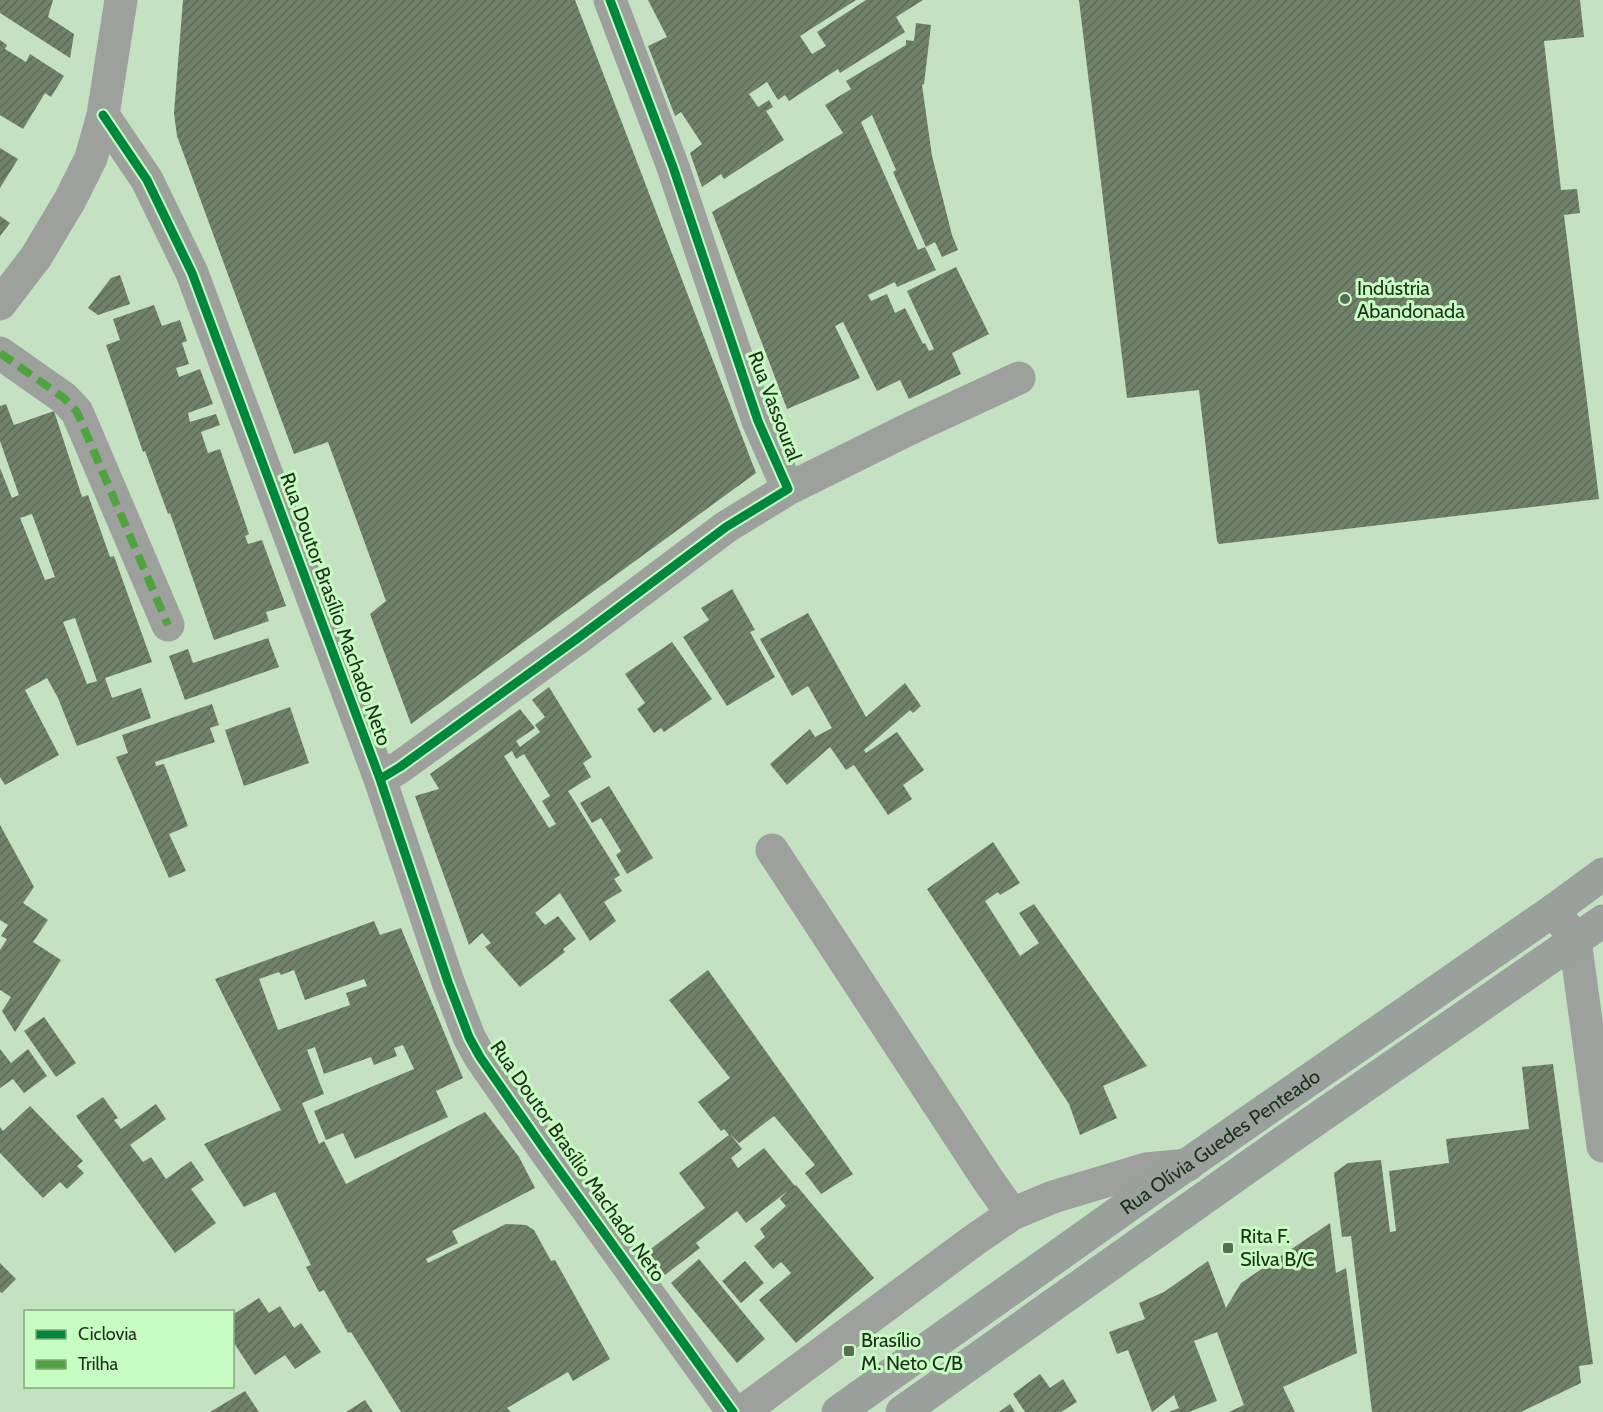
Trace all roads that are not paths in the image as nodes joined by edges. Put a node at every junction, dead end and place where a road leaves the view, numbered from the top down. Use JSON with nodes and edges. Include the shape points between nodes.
{"nodes":[{"id":1,"x":121,"y":0,"type":"edge"},
{"id":2,"x":610,"y":0,"type":"edge"},
{"id":3,"x":103,"y":116,"type":"junction"},
{"id":4,"x":0,"y":304,"type":"edge"},
{"id":5,"x":0,"y":353,"type":"edge"},
{"id":6,"x":1019,"y":378,"type":"dead end"},
{"id":7,"x":788,"y":489,"type":"junction"},
{"id":8,"x":168,"y":625,"type":"dead end"},
{"id":9,"x":380,"y":779,"type":"junction"},
{"id":10,"x":772,"y":850,"type":"dead end"},
{"id":11,"x":1603,"y":874,"type":"edge"},
{"id":12,"x":1554,"y":910,"type":"junction"},
{"id":13,"x":1603,"y":921,"type":"edge"},
{"id":14,"x":1575,"y":940,"type":"junction"},
{"id":15,"x":1603,"y":1146,"type":"edge"},
{"id":16,"x":1188,"y":1165,"type":"junction"},
{"id":17,"x":1012,"y":1214,"type":"junction"},
{"id":18,"x":733,"y":1412,"type":"edge"},
{"id":19,"x":741,"y":1412,"type":"edge"},
{"id":20,"x":838,"y":1412,"type":"edge"},
{"id":21,"x":902,"y":1412,"type":"edge"}],
"edges":[{"from":1,"to":3,"type":"street"},
{"from":2,"to":7,"type":"street","name":"Rua Vassoural","via":[[673,167],[758,421]]},
{"from":3,"to":4,"type":"street","via":[[91,158],[70,200],[36,257]]},
{"from":3,"to":9,"type":"street","name":"Rua Doutor Brasílio Machado Neto","via":[[147,180],[192,273]]},
{"from":5,"to":8,"type":"street","via":[[64,398],[77,412]]},
{"from":6,"to":7,"type":"street","name":"Rua Vassoural"},
{"from":7,"to":9,"type":"street","name":"Rua Vassoural","via":[[726,527]]},
{"from":9,"to":18,"type":"street","name":"Rua Doutor Brasílio Machado Neto","via":[[448,982],[480,1057]]},
{"from":10,"to":17,"type":"street"},
{"from":11,"to":12,"type":"main road","name":"Rua Olívia Guedes Penteado"},
{"from":12,"to":14,"type":"street"},
{"from":12,"to":16,"type":"main road","name":"Rua Olívia Guedes Penteado"},
{"from":13,"to":14,"type":"main road","name":"Rua Olívia Guedes Penteado"},
{"from":14,"to":15,"type":"street"},
{"from":14,"to":21,"type":"main road","name":"Rua Olívia Guedes Penteado"},
{"from":16,"to":17,"type":"street","via":[[1146,1169],[1053,1197]]},
{"from":16,"to":20,"type":"main road","name":"Rua Olívia Guedes Penteado"},
{"from":17,"to":19,"type":"street"}]}
